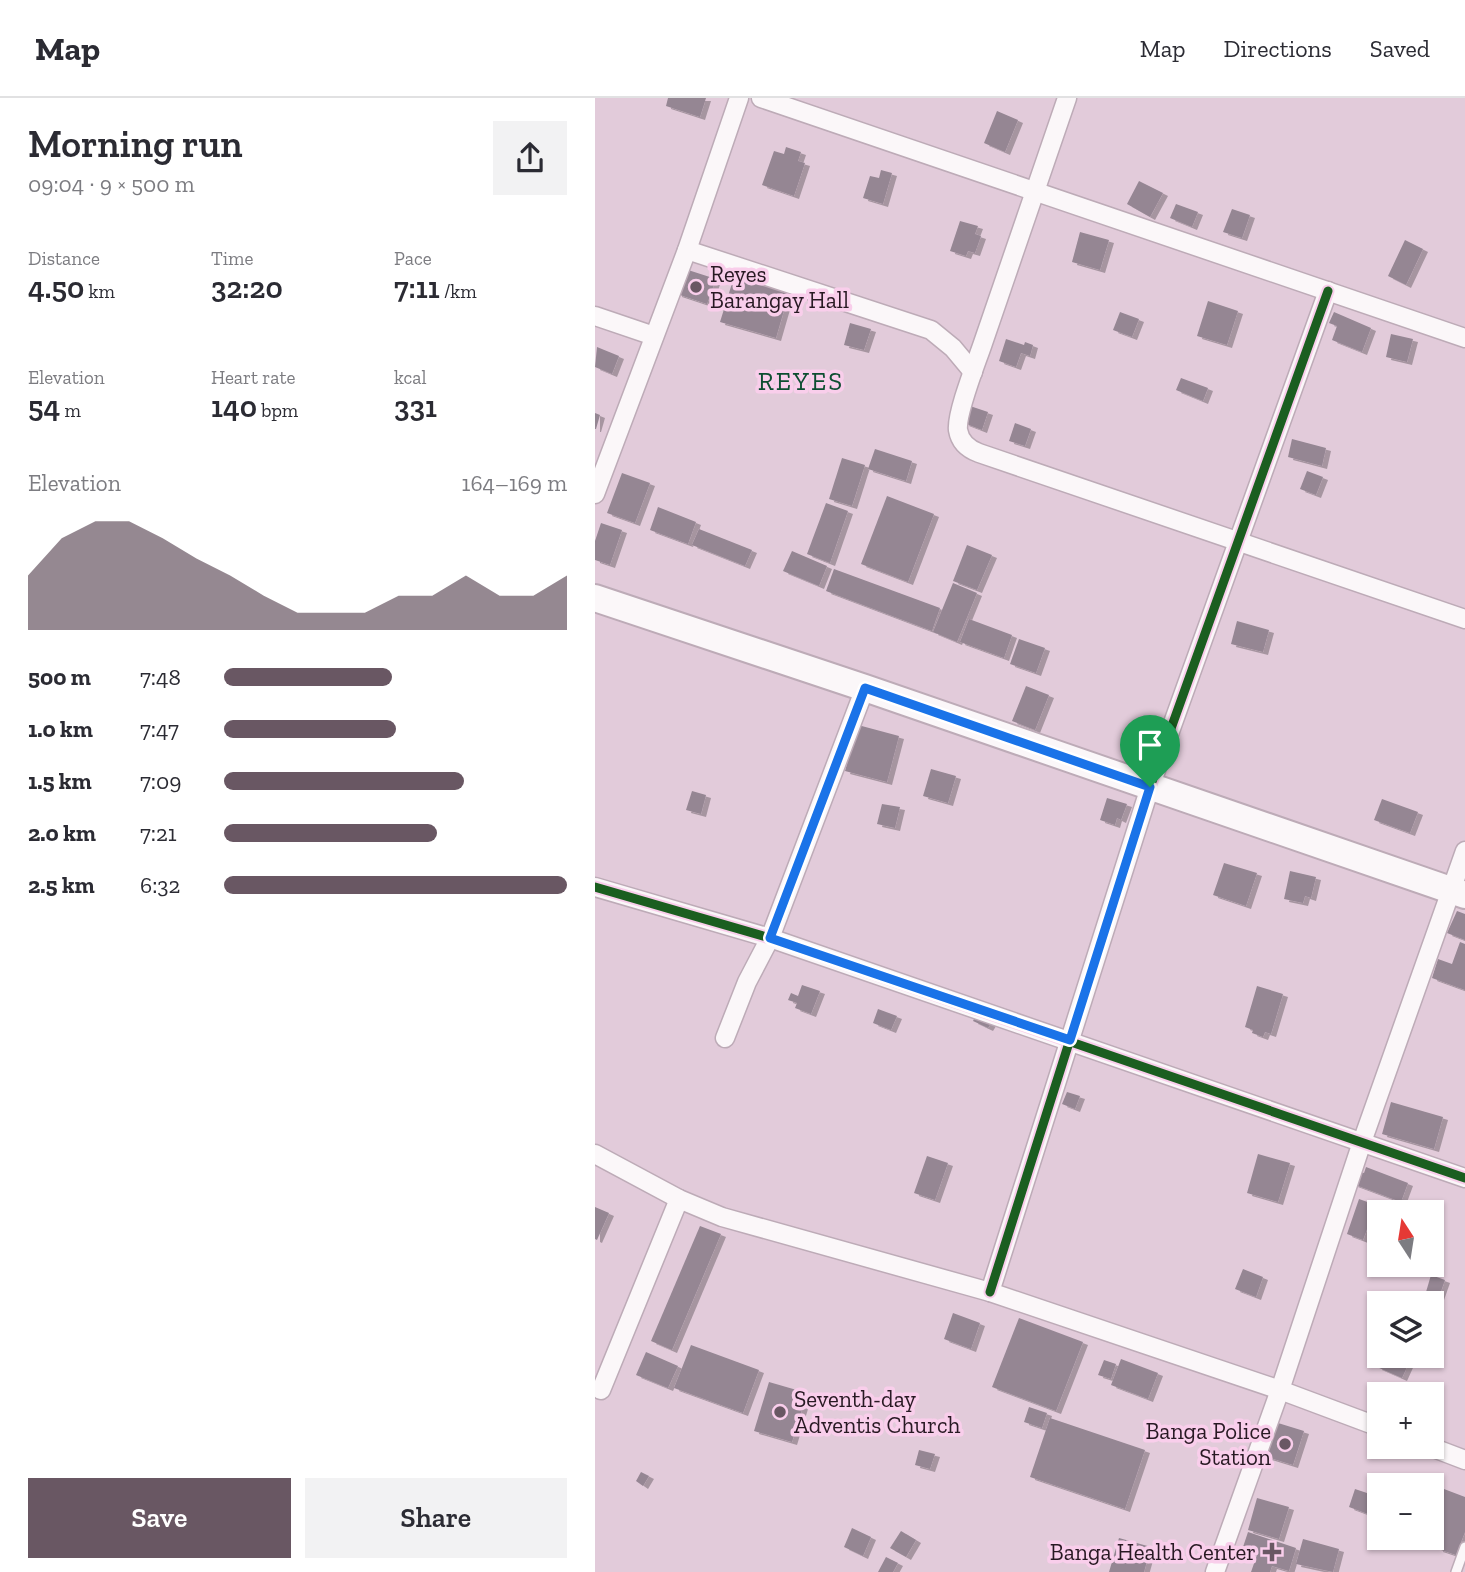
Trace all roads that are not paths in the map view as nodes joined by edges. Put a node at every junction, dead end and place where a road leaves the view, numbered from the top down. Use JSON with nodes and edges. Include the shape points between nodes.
{"nodes":[{"id":1,"x":739,"y":98,"type":"edge"},
{"id":2,"x":761,"y":98,"type":"edge"},
{"id":3,"x":1067,"y":98,"type":"edge"},
{"id":4,"x":1034,"y":192,"type":"junction"},
{"id":5,"x":687,"y":250,"type":"junction"},
{"id":6,"x":1328,"y":290,"type":"junction"},
{"id":7,"x":595,"y":316,"type":"edge"},
{"id":8,"x":654,"y":336,"type":"junction"},
{"id":9,"x":1465,"y":338,"type":"edge"},
{"id":10,"x":973,"y":372,"type":"junction"},
{"id":11,"x":595,"y":494,"type":"edge"},
{"id":12,"x":1238,"y":542,"type":"junction"},
{"id":13,"x":595,"y":597,"type":"edge"},
{"id":14,"x":1465,"y":619,"type":"edge"},
{"id":15,"x":865,"y":688,"type":"junction"},
{"id":16,"x":1150,"y":787,"type":"junction"},
{"id":17,"x":1465,"y":851,"type":"edge"},
{"id":18,"x":595,"y":887,"type":"edge"},
{"id":19,"x":1458,"y":892,"type":"edge"},
{"id":20,"x":770,"y":938,"type":"junction"},
{"id":21,"x":725,"y":1038,"type":"dead end"},
{"id":22,"x":1070,"y":1040,"type":"junction"},
{"id":23,"x":1361,"y":1142,"type":"junction"},
{"id":24,"x":595,"y":1154,"type":"edge"},
{"id":25,"x":1465,"y":1178,"type":"edge"},
{"id":26,"x":679,"y":1199,"type":"junction"},
{"id":27,"x":990,"y":1292,"type":"junction"},
{"id":28,"x":601,"y":1390,"type":"dead end"},
{"id":29,"x":1280,"y":1390,"type":"junction"},
{"id":30,"x":1367,"y":1423,"type":"edge"},
{"id":31,"x":1444,"y":1452,"type":"edge"},
{"id":32,"x":1465,"y":1460,"type":"edge"},
{"id":33,"x":1465,"y":1548,"type":"edge"},
{"id":34,"x":1215,"y":1572,"type":"edge"},
{"id":35,"x":1456,"y":1572,"type":"edge"}],
"edges":[{"from":1,"to":5,"type":"street"},
{"from":2,"to":4,"type":"street"},
{"from":3,"to":4,"type":"street"},
{"from":4,"to":6,"type":"street"},
{"from":4,"to":10,"type":"street"},
{"from":5,"to":8,"type":"street"},
{"from":5,"to":10,"type":"street","via":[[931,330]]},
{"from":6,"to":9,"type":"street"},
{"from":6,"to":12,"type":"street"},
{"from":7,"to":8,"type":"street"},
{"from":8,"to":11,"type":"street"},
{"from":10,"to":12,"type":"street","via":[[958,431],[969,450]]},
{"from":12,"to":14,"type":"street"},
{"from":12,"to":16,"type":"street"},
{"from":13,"to":15,"type":"main road"},
{"from":15,"to":16,"type":"main road"},
{"from":15,"to":20,"type":"street"},
{"from":16,"to":19,"type":"main road"},
{"from":16,"to":22,"type":"street"},
{"from":17,"to":19,"type":"street"},
{"from":18,"to":20,"type":"street"},
{"from":19,"to":23,"type":"street"},
{"from":20,"to":21,"type":"street"},
{"from":20,"to":22,"type":"street"},
{"from":22,"to":23,"type":"street"},
{"from":22,"to":27,"type":"street"},
{"from":23,"to":25,"type":"street"},
{"from":23,"to":29,"type":"street"},
{"from":24,"to":26,"type":"street"},
{"from":26,"to":27,"type":"street","via":[[722,1217]]},
{"from":26,"to":28,"type":"street"},
{"from":27,"to":29,"type":"street"},
{"from":29,"to":30,"type":"street"},
{"from":29,"to":34,"type":"street"},
{"from":31,"to":32,"type":"street"},
{"from":33,"to":35,"type":"lane"}]}
